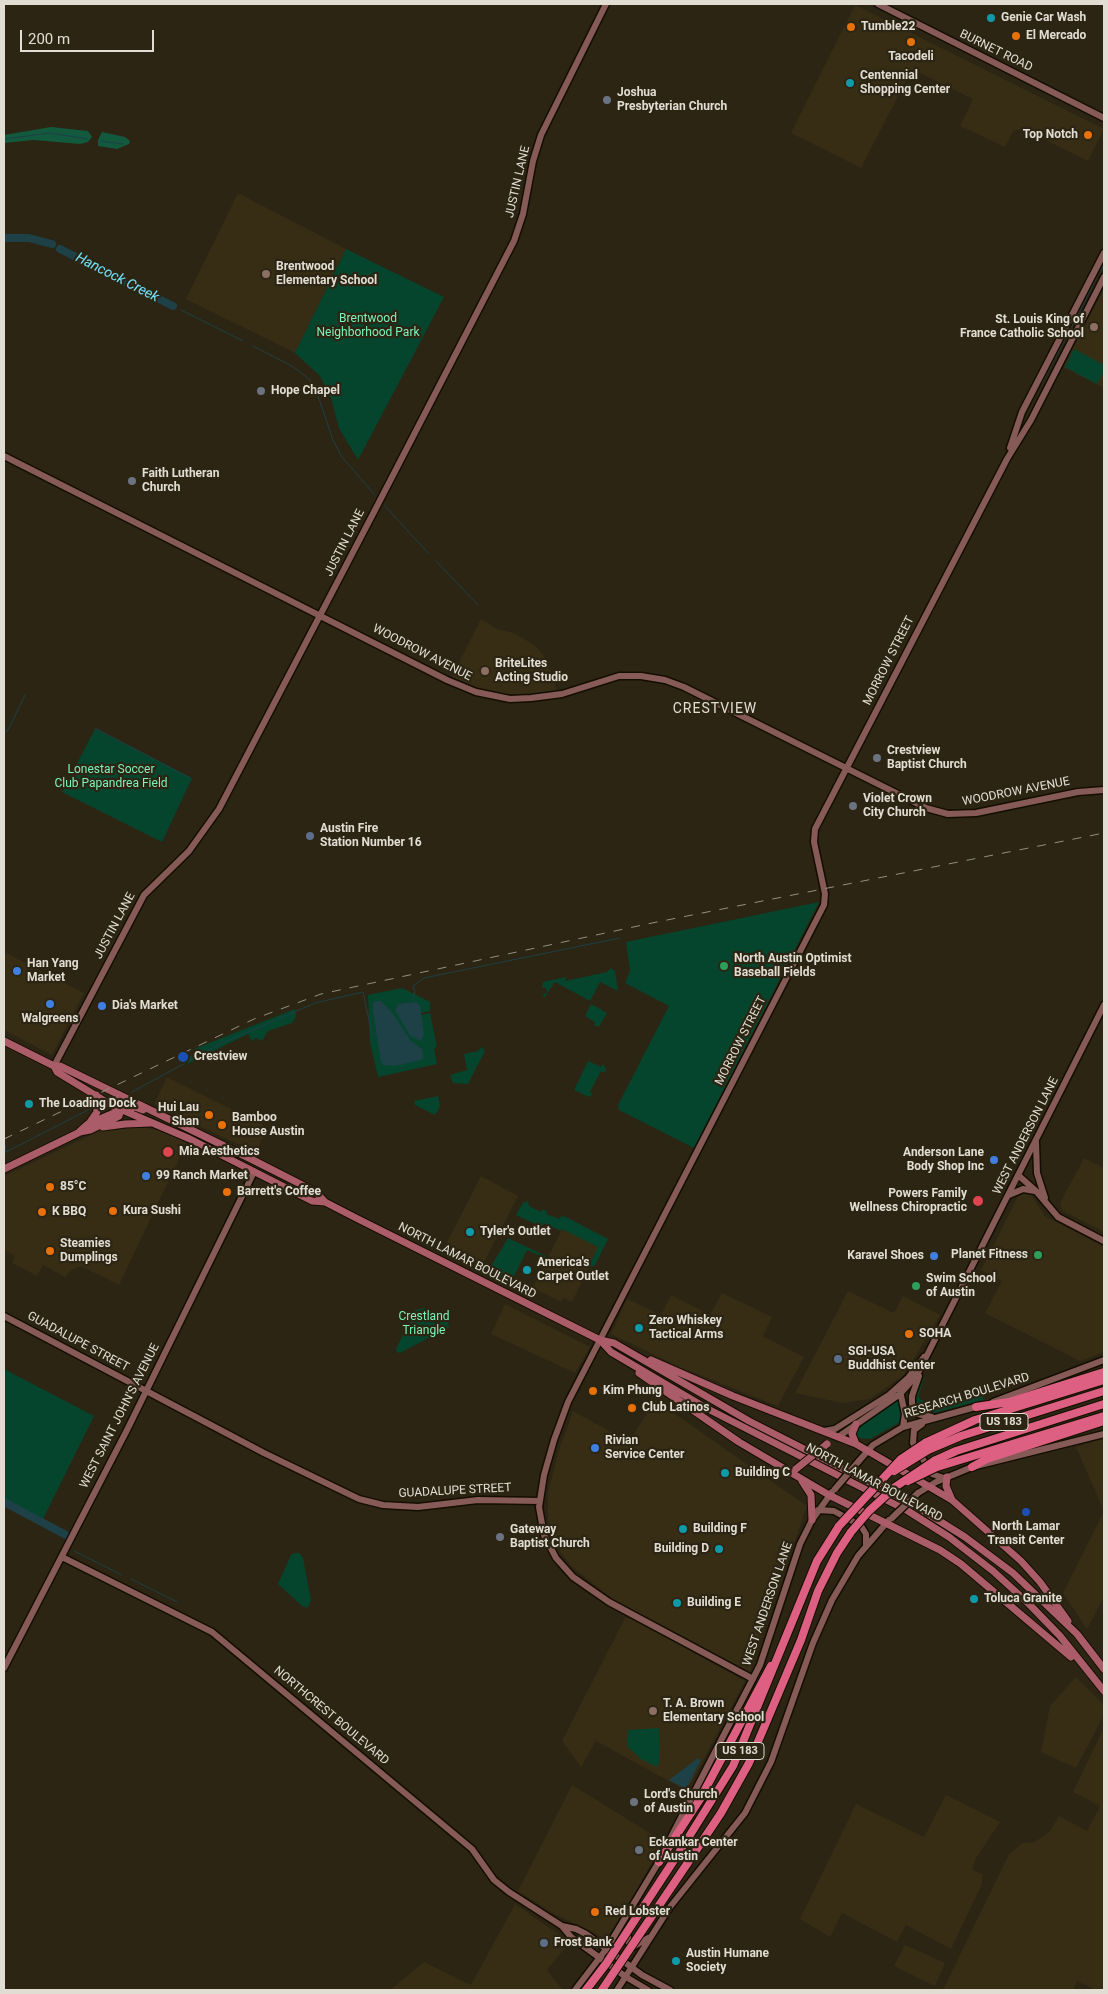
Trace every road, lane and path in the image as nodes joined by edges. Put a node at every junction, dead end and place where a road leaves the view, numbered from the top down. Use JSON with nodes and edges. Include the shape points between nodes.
{"nodes":[{"id":1,"x":606,"y":4,"type":"edge"},
{"id":2,"x":878,"y":4,"type":"edge"},
{"id":3,"x":1104,"y":118,"type":"edge"},
{"id":4,"x":1104,"y":253,"type":"edge"},
{"id":5,"x":1104,"y":277,"type":"edge"},
{"id":6,"x":4,"y":456,"type":"edge"},
{"id":7,"x":1007,"y":459,"type":"junction"},
{"id":8,"x":321,"y":614,"type":"junction"},
{"id":9,"x":846,"y":769,"type":"junction"},
{"id":10,"x":1104,"y":790,"type":"edge"},
{"id":11,"x":1104,"y":1005,"type":"edge"},
{"id":12,"x":4,"y":1041,"type":"edge"},
{"id":13,"x":54,"y":1066,"type":"junction"},
{"id":14,"x":118,"y":1094,"type":"junction"},
{"id":15,"x":96,"y":1095,"type":"junction"},
{"id":16,"x":148,"y":1109,"type":"junction"},
{"id":17,"x":121,"y":1110,"type":"junction"},
{"id":18,"x":151,"y":1123,"type":"junction"},
{"id":19,"x":89,"y":1127,"type":"junction"},
{"id":20,"x":1036,"y":1140,"type":"junction"},
{"id":21,"x":4,"y":1169,"type":"edge"},
{"id":22,"x":254,"y":1172,"type":"junction"},
{"id":23,"x":1018,"y":1176,"type":"junction"},
{"id":24,"x":1036,"y":1191,"type":"junction"},
{"id":25,"x":1008,"y":1195,"type":"junction"},
{"id":26,"x":325,"y":1202,"type":"junction"},
{"id":27,"x":1047,"y":1204,"type":"junction"},
{"id":28,"x":1104,"y":1241,"type":"edge"},
{"id":29,"x":4,"y":1316,"type":"edge"},
{"id":30,"x":600,"y":1340,"type":"junction"},
{"id":31,"x":637,"y":1355,"type":"junction"},
{"id":32,"x":925,"y":1356,"type":"junction"},
{"id":33,"x":624,"y":1360,"type":"junction"},
{"id":34,"x":1104,"y":1360,"type":"edge"},
{"id":35,"x":923,"y":1366,"type":"junction"},
{"id":36,"x":1104,"y":1372,"type":"edge"},
{"id":37,"x":1104,"y":1380,"type":"edge"},
{"id":38,"x":903,"y":1382,"type":"junction"},
{"id":39,"x":146,"y":1390,"type":"junction"},
{"id":40,"x":1104,"y":1391,"type":"edge"},
{"id":41,"x":900,"y":1394,"type":"junction"},
{"id":42,"x":1104,"y":1404,"type":"edge"},
{"id":43,"x":976,"y":1407,"type":"junction"},
{"id":44,"x":1104,"y":1416,"type":"edge"},
{"id":45,"x":940,"y":1417,"type":"junction"},
{"id":46,"x":927,"y":1420,"type":"junction"},
{"id":47,"x":1104,"y":1422,"type":"edge"},
{"id":48,"x":856,"y":1424,"type":"junction"},
{"id":49,"x":903,"y":1427,"type":"junction"},
{"id":50,"x":822,"y":1431,"type":"junction"},
{"id":51,"x":1104,"y":1434,"type":"edge"},
{"id":52,"x":838,"y":1437,"type":"junction"},
{"id":53,"x":827,"y":1444,"type":"junction"},
{"id":54,"x":856,"y":1444,"type":"junction"},
{"id":55,"x":927,"y":1446,"type":"junction"},
{"id":56,"x":868,"y":1450,"type":"junction"},
{"id":57,"x":936,"y":1464,"type":"junction"},
{"id":58,"x":972,"y":1467,"type":"junction"},
{"id":59,"x":793,"y":1471,"type":"junction"},
{"id":60,"x":798,"y":1477,"type":"junction"},
{"id":61,"x":946,"y":1477,"type":"junction"},
{"id":62,"x":929,"y":1486,"type":"junction"},
{"id":63,"x":829,"y":1495,"type":"junction"},
{"id":64,"x":952,"y":1500,"type":"junction"},
{"id":65,"x":540,"y":1501,"type":"junction"},
{"id":66,"x":818,"y":1510,"type":"junction"},
{"id":67,"x":812,"y":1520,"type":"junction"},
{"id":68,"x":885,"y":1524,"type":"junction"},
{"id":69,"x":866,"y":1545,"type":"junction"},
{"id":70,"x":62,"y":1557,"type":"junction"},
{"id":71,"x":1077,"y":1634,"type":"junction"},
{"id":72,"x":784,"y":1642,"type":"junction"},
{"id":73,"x":1081,"y":1665,"type":"junction"},
{"id":74,"x":4,"y":1668,"type":"edge"},
{"id":75,"x":1104,"y":1668,"type":"edge"},
{"id":76,"x":753,"y":1679,"type":"junction"},
{"id":77,"x":1104,"y":1691,"type":"edge"},
{"id":78,"x":659,"y":1862,"type":"junction"},
{"id":79,"x":629,"y":1912,"type":"junction"},
{"id":80,"x":562,"y":1926,"type":"junction"},
{"id":81,"x":654,"y":1932,"type":"junction"},
{"id":82,"x":607,"y":1948,"type":"junction"},
{"id":83,"x":601,"y":1957,"type":"junction"},
{"id":84,"x":632,"y":1968,"type":"junction"},
{"id":85,"x":626,"y":1977,"type":"junction"},
{"id":86,"x":583,"y":1980,"type":"junction"},
{"id":87,"x":575,"y":1990,"type":"edge"},
{"id":88,"x":586,"y":1990,"type":"edge"},
{"id":89,"x":601,"y":1990,"type":"edge"},
{"id":90,"x":617,"y":1990,"type":"edge"},
{"id":91,"x":648,"y":1990,"type":"edge"},
{"id":92,"x":670,"y":1990,"type":"edge"}],
"edges":[{"from":1,"to":8,"type":"street","name":"JUSTIN LANE","via":[[541,135],[514,240]]},
{"from":2,"to":3,"type":"street","name":"BURNET ROAD"},
{"from":4,"to":7,"type":"street","name":"MORROW STREET","via":[[1022,412]]},
{"from":5,"to":7,"type":"street","name":"MORROW STREET"},
{"from":6,"to":8,"type":"street","name":"WOODROW AVENUE"},
{"from":7,"to":9,"type":"street","name":"MORROW STREET"},
{"from":8,"to":9,"type":"street","name":"WOODROW AVENUE","via":[[457,685],[498,697],[553,696],[606,678],[624,676],[665,680],[684,686]]},
{"from":8,"to":13,"type":"street","name":"JUSTIN LANE","via":[[211,824],[182,858],[144,894]]},
{"from":9,"to":10,"type":"street","name":"WOODROW AVENUE","via":[[926,808],[955,815]]},
{"from":9,"to":30,"type":"street","name":"MORROW STREET","via":[[814,832],[824,905]]},
{"from":11,"to":20,"type":"street","name":"WEST ANDERSON LANE"},
{"from":12,"to":13,"type":"main road","name":"NORTH LAMAR BOULEVARD"},
{"from":13,"to":14,"type":"main road","name":"NORTH LAMAR BOULEVARD"},
{"from":13,"to":15,"type":"main road","name":"NORTH LAMAR BOULEVARD","via":[[57,1072]]},
{"from":14,"to":16,"type":"main road","name":"NORTH LAMAR BOULEVARD"},
{"from":14,"to":17,"type":"main road"},
{"from":15,"to":17,"type":"main road","name":"NORTH LAMAR BOULEVARD"},
{"from":15,"to":19,"type":"main road","via":[[97,1112]]},
{"from":16,"to":17,"type":"main road"},
{"from":16,"to":26,"type":"main road","name":"NORTH LAMAR BOULEVARD","via":[[316,1192]]},
{"from":17,"to":18,"type":"main road","name":"NORTH LAMAR BOULEVARD"},
{"from":17,"to":19,"type":"main road"},
{"from":18,"to":19,"type":"main road"},
{"from":18,"to":22,"type":"main road","name":"NORTH LAMAR BOULEVARD"},
{"from":19,"to":21,"type":"main road"},
{"from":20,"to":23,"type":"street","name":"WEST ANDERSON LANE"},
{"from":20,"to":27,"type":"street","via":[[1037,1173]]},
{"from":22,"to":26,"type":"main road","name":"NORTH LAMAR BOULEVARD","via":[[312,1201]]},
{"from":22,"to":39,"type":"street","name":"WEST SAINT JOHN'S AVENUE"},
{"from":23,"to":24,"type":"street"},
{"from":23,"to":25,"type":"street","name":"WEST ANDERSON LANE"},
{"from":24,"to":25,"type":"street","via":[[1020,1189]]},
{"from":24,"to":27,"type":"street"},
{"from":25,"to":32,"type":"street","name":"WEST ANDERSON LANE"},
{"from":26,"to":30,"type":"main road","name":"NORTH LAMAR BOULEVARD"},
{"from":27,"to":28,"type":"street","via":[[1058,1217]]},
{"from":29,"to":39,"type":"street","name":"GUADALUPE STREET"},
{"from":30,"to":31,"type":"main road","name":"NORTH LAMAR BOULEVARD"},
{"from":30,"to":33,"type":"main road","name":"NORTH LAMAR BOULEVARD"},
{"from":30,"to":65,"type":"street","name":"MORROW STREET","via":[[561,1419]]},
{"from":31,"to":50,"type":"main road"},
{"from":31,"to":71,"type":"main road","name":"NORTH LAMAR BOULEVARD","via":[[749,1421],[914,1505],[955,1530],[1013,1573]]},
{"from":32,"to":35,"type":"street","name":"WEST ANDERSON LANE"},
{"from":32,"to":38,"type":"street","name":"WEST ANDERSON LANE"},
{"from":33,"to":59,"type":"main road","via":[[703,1419]]},
{"from":33,"to":73,"type":"main road","name":"NORTH LAMAR BOULEVARD","via":[[706,1408],[868,1490],[938,1530],[1017,1592],[1050,1625]]},
{"from":34,"to":43,"type":"street","name":"RESEARCH BOULEVARD"},
{"from":35,"to":41,"type":"street","name":"WEST ANDERSON LANE"},
{"from":35,"to":45,"type":"street","via":[[912,1404],[918,1414]]},
{"from":36,"to":43,"type":"highway","via":[[1009,1402]]},
{"from":37,"to":55,"type":"highway","via":[[975,1420]]},
{"from":38,"to":41,"type":"street"},
{"from":38,"to":50,"type":"street","name":"WEST ANDERSON LANE","via":[[889,1395],[835,1429]]},
{"from":39,"to":65,"type":"street","name":"GUADALUPE STREET","via":[[359,1499],[383,1505],[418,1507],[478,1500]]},
{"from":39,"to":70,"type":"street","name":"WEST SAINT JOHN'S AVENUE"},
{"from":40,"to":55,"type":"highway","number":"US 183"},
{"from":41,"to":48,"type":"street","name":"WEST ANDERSON LANE"},
{"from":41,"to":49,"type":"street","via":[[905,1414]]},
{"from":42,"to":57,"type":"highway","number":"US 183","via":[[956,1451]]},
{"from":43,"to":45,"type":"street","name":"RESEARCH BOULEVARD"},
{"from":44,"to":57,"type":"highway"},
{"from":45,"to":46,"type":"street","name":"RESEARCH BOULEVARD"},
{"from":46,"to":49,"type":"street","name":"RESEARCH BOULEVARD"},
{"from":46,"to":61,"type":"street","via":[[914,1430],[913,1443],[932,1474]]},
{"from":47,"to":58,"type":"highway","via":[[987,1459]]},
{"from":48,"to":52,"type":"street","name":"WEST ANDERSON LANE"},
{"from":48,"to":54,"type":"main road","via":[[852,1434]]},
{"from":49,"to":56,"type":"street","name":"RESEARCH BOULEVARD"},
{"from":50,"to":52,"type":"main road"},
{"from":50,"to":53,"type":"main road","via":[[828,1435]]},
{"from":51,"to":58,"type":"street"},
{"from":52,"to":53,"type":"main road"},
{"from":52,"to":54,"type":"main road"},
{"from":53,"to":59,"type":"main road","bridge":true},
{"from":54,"to":56,"type":"main road"},
{"from":55,"to":72,"type":"highway","number":"US 183","bridge":true,"via":[[886,1476],[839,1526],[817,1561]]},
{"from":56,"to":62,"type":"main road"},
{"from":56,"to":63,"type":"street","name":"WEST ANDERSON LANE","bridge":true},
{"from":57,"to":89,"type":"highway","number":"US 183","bridge":true,"via":[[895,1487],[851,1532],[818,1592],[802,1640],[749,1763],[721,1812]]},
{"from":58,"to":61,"type":"street"},
{"from":59,"to":60,"type":"main road"},
{"from":60,"to":63,"type":"main road"},
{"from":60,"to":67,"type":"main road","via":[[811,1495]]},
{"from":61,"to":62,"type":"street"},
{"from":61,"to":64,"type":"main road"},
{"from":62,"to":64,"type":"main road"},
{"from":62,"to":68,"type":"street","bridge":true},
{"from":63,"to":66,"type":"street","name":"WEST ANDERSON LANE"},
{"from":63,"to":68,"type":"main road"},
{"from":64,"to":71,"type":"main road","via":[[1030,1570]]},
{"from":65,"to":76,"type":"street","via":[[549,1547],[564,1568],[584,1586]]},
{"from":66,"to":67,"type":"street","name":"WEST ANDERSON LANE"},
{"from":66,"to":69,"type":"street","via":[[834,1511],[861,1526],[866,1534]]},
{"from":67,"to":76,"type":"street","name":"WEST ANDERSON LANE","via":[[792,1563],[770,1640]]},
{"from":68,"to":69,"type":"street"},
{"from":68,"to":73,"type":"main road","via":[[940,1550],[961,1564]]},
{"from":69,"to":81,"type":"street","via":[[841,1583],[822,1621],[756,1796]]},
{"from":70,"to":74,"type":"street","name":"WEST SAINT JOHN'S AVENUE"},
{"from":70,"to":80,"type":"street","name":"NORTHCREST BOULEVARD","via":[[212,1632],[472,1850],[494,1880],[522,1902]]},
{"from":71,"to":75,"type":"main road","name":"NORTH LAMAR BOULEVARD"},
{"from":72,"to":78,"type":"highway","via":[[700,1799]]},
{"from":72,"to":88,"type":"highway","number":"US 183","bridge":true,"via":[[732,1766],[680,1851]]},
{"from":73,"to":77,"type":"main road","name":"NORTH LAMAR BOULEVARD"},
{"from":76,"to":78,"type":"street","name":"WEST ANDERSON LANE"},
{"from":78,"to":79,"type":"street","name":"WEST ANDERSON LANE"},
{"from":79,"to":81,"type":"street","via":[[627,1938],[631,1946],[641,1944]]},
{"from":79,"to":82,"type":"street","name":"WEST ANDERSON LANE"},
{"from":80,"to":82,"type":"street","name":"NORTHCREST BOULEVARD","via":[[576,1928]]},
{"from":80,"to":83,"type":"street","name":"NORTHCREST BOULEVARD","via":[[571,1937]]},
{"from":81,"to":84,"type":"street"},
{"from":82,"to":83,"type":"street","name":"WEST ANDERSON LANE"},
{"from":82,"to":84,"type":"street","name":"NORTHCREST BOULEVARD"},
{"from":83,"to":85,"type":"street","name":"NORTHCREST BOULEVARD"},
{"from":83,"to":86,"type":"street","name":"WEST ANDERSON LANE"},
{"from":84,"to":85,"type":"street"},
{"from":84,"to":92,"type":"street","name":"NORTHCREST BOULEVARD"},
{"from":85,"to":90,"type":"street"},
{"from":85,"to":91,"type":"street","name":"NORTHCREST BOULEVARD"},
{"from":86,"to":87,"type":"street","name":"WEST ANDERSON LANE"},
{"from":86,"to":89,"type":"street"}]}
